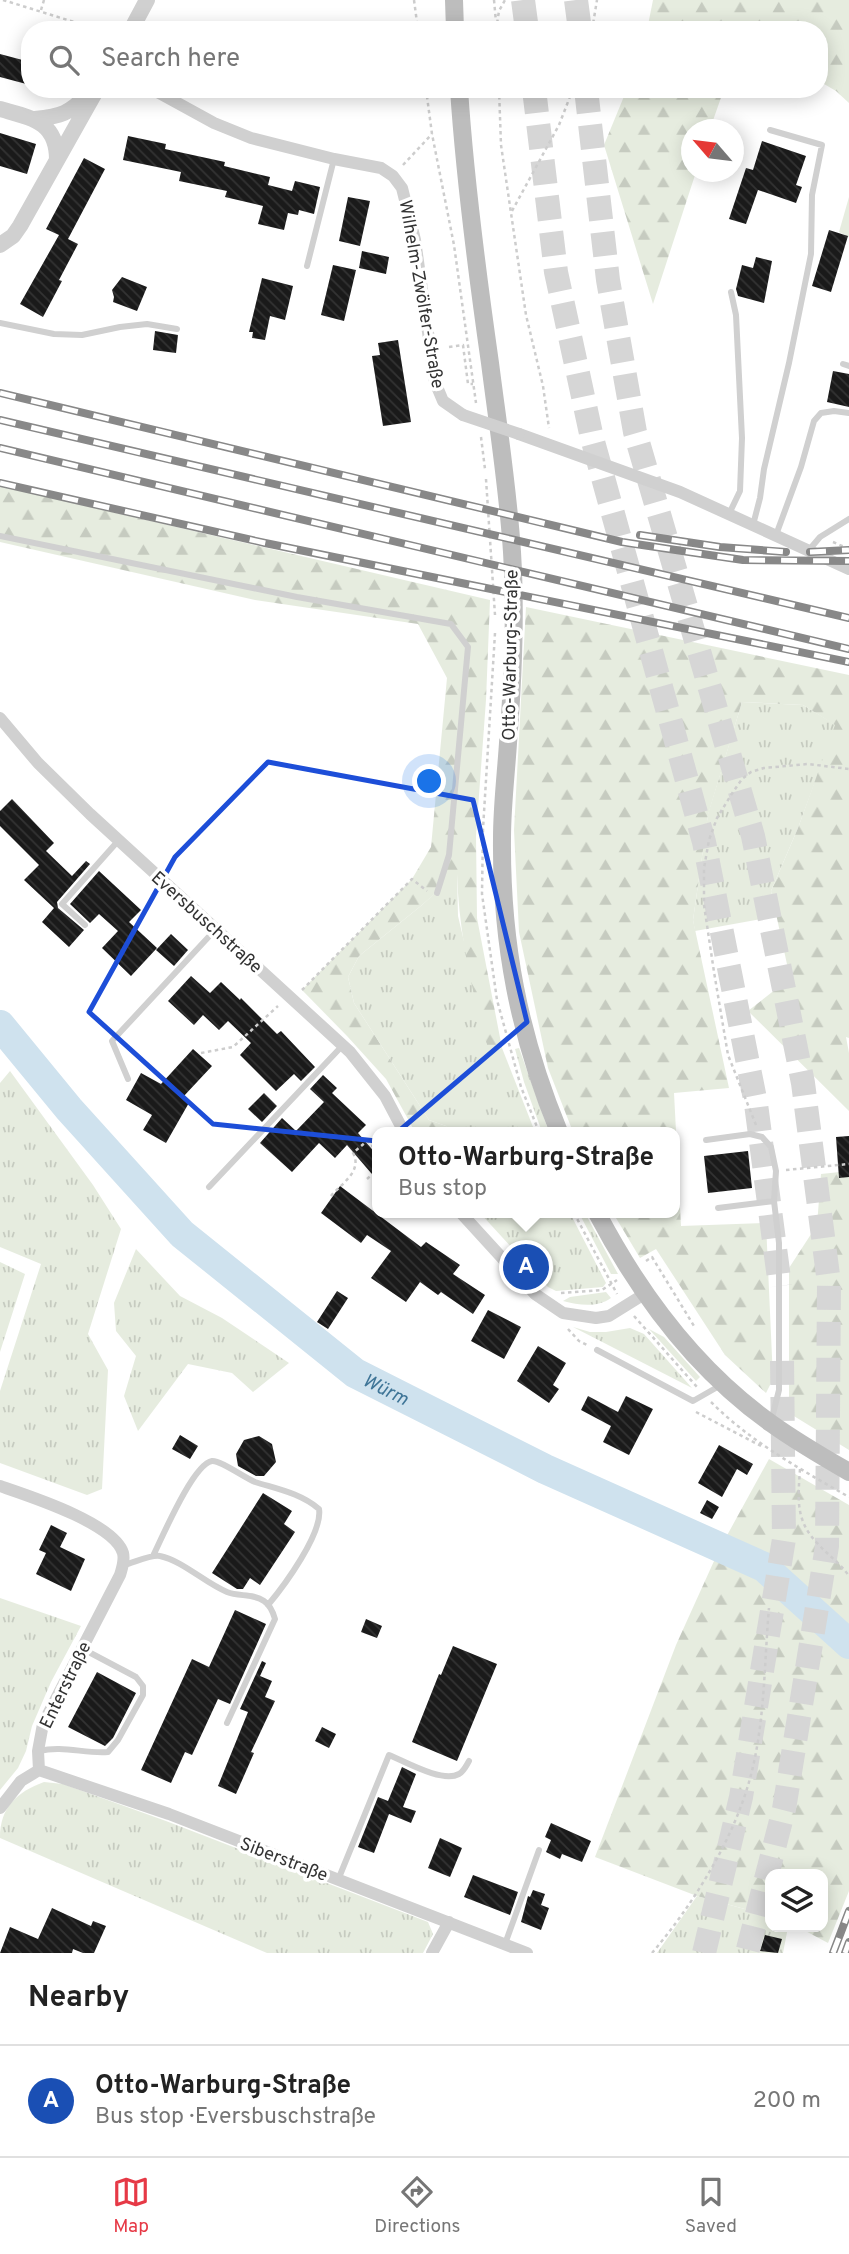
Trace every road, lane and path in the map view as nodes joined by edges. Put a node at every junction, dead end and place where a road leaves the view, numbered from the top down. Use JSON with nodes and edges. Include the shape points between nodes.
{"nodes":[{"id":1,"x":4,"y":0,"type":"edge"},
{"id":2,"x":44,"y":0,"type":"edge"},
{"id":3,"x":147,"y":0,"type":"edge"},
{"id":4,"x":415,"y":0,"type":"edge"},
{"id":5,"x":454,"y":0,"type":"edge"},
{"id":6,"x":494,"y":0,"type":"edge"},
{"id":7,"x":505,"y":0,"type":"edge"},
{"id":8,"x":597,"y":0,"type":"edge"},
{"id":9,"x":41,"y":11,"type":"junction"},
{"id":10,"x":72,"y":21,"type":"edge"},
{"id":11,"x":136,"y":21,"type":"edge"},
{"id":12,"x":417,"y":21,"type":"edge"},
{"id":13,"x":455,"y":21,"type":"edge"},
{"id":14,"x":496,"y":21,"type":"edge"},
{"id":15,"x":497,"y":21,"type":"edge"},
{"id":16,"x":594,"y":21,"type":"edge"},
{"id":17,"x":86,"y":98,"type":"edge"},
{"id":18,"x":90,"y":98,"type":"edge"},
{"id":19,"x":168,"y":98,"type":"edge"},
{"id":20,"x":427,"y":98,"type":"edge"},
{"id":21,"x":460,"y":98,"type":"edge"},
{"id":22,"x":499,"y":98,"type":"edge"},
{"id":23,"x":570,"y":98,"type":"edge"},
{"id":24,"x":0,"y":109,"type":"edge"},
{"id":25,"x":35,"y":119,"type":"junction"},
{"id":26,"x":770,"y":130,"type":"dead end"},
{"id":27,"x":432,"y":134,"type":"junction"},
{"id":28,"x":410,"y":158,"type":"dead end"},
{"id":29,"x":334,"y":159,"type":"junction"},
{"id":30,"x":57,"y":162,"type":"junction"},
{"id":31,"x":512,"y":211,"type":"junction"},
{"id":32,"x":0,"y":245,"type":"edge"},
{"id":33,"x":307,"y":265,"type":"dead end"},
{"id":34,"x":731,"y":292,"type":"dead end"},
{"id":35,"x":0,"y":323,"type":"edge"},
{"id":36,"x":177,"y":329,"type":"dead end"},
{"id":37,"x":449,"y":347,"type":"dead end"},
{"id":38,"x":473,"y":384,"type":"junction"},
{"id":39,"x":477,"y":411,"type":"dead end"},
{"id":40,"x":849,"y":413,"type":"edge"},
{"id":41,"x":481,"y":437,"type":"dead end"},
{"id":42,"x":547,"y":443,"type":"junction"},
{"id":43,"x":729,"y":514,"type":"junction"},
{"id":44,"x":849,"y":519,"type":"edge"},
{"id":45,"x":752,"y":525,"type":"junction"},
{"id":46,"x":0,"y":536,"type":"edge"},
{"id":47,"x":776,"y":536,"type":"junction"},
{"id":48,"x":809,"y":550,"type":"junction"},
{"id":49,"x":849,"y":569,"type":"edge"},
{"id":50,"x":0,"y":718,"type":"edge"},
{"id":51,"x":849,"y":769,"type":"edge"},
{"id":52,"x":118,"y":841,"type":"junction"},
{"id":53,"x":437,"y":893,"type":"joint"},
{"id":54,"x":85,"y":925,"type":"dead end"},
{"id":55,"x":215,"y":930,"type":"junction"},
{"id":56,"x":290,"y":998,"type":"junction"},
{"id":57,"x":343,"y":1045,"type":"junction"},
{"id":58,"x":201,"y":1052,"type":"dead end"},
{"id":59,"x":128,"y":1079,"type":"dead end"},
{"id":60,"x":401,"y":1127,"type":"edge"},
{"id":61,"x":537,"y":1127,"type":"edge"},
{"id":62,"x":557,"y":1127,"type":"edge"},
{"id":63,"x":762,"y":1137,"type":"junction"},
{"id":64,"x":706,"y":1140,"type":"dead end"},
{"id":65,"x":372,"y":1146,"type":"edge"},
{"id":66,"x":849,"y":1164,"type":"edge"},
{"id":67,"x":776,"y":1171,"type":"junction"},
{"id":68,"x":372,"y":1174,"type":"edge"},
{"id":69,"x":367,"y":1179,"type":"dead end"},
{"id":70,"x":209,"y":1187,"type":"dead end"},
{"id":71,"x":331,"y":1196,"type":"dead end"},
{"id":72,"x":774,"y":1201,"type":"junction"},
{"id":73,"x":718,"y":1208,"type":"dead end"},
{"id":74,"x":466,"y":1218,"type":"edge"},
{"id":75,"x":576,"y":1218,"type":"edge"},
{"id":76,"x":600,"y":1218,"type":"edge"},
{"id":77,"x":631,"y":1271,"type":"junction"},
{"id":78,"x":612,"y":1284,"type":"junction"},
{"id":79,"x":559,"y":1293,"type":"dead end"},
{"id":80,"x":646,"y":1293,"type":"junction"},
{"id":81,"x":626,"y":1307,"type":"junction"},
{"id":82,"x":695,"y":1327,"type":"dead end"},
{"id":83,"x":597,"y":1350,"type":"dead end"},
{"id":84,"x":723,"y":1384,"type":"junction"},
{"id":85,"x":771,"y":1423,"type":"junction"},
{"id":86,"x":800,"y":1469,"type":"dead end"},
{"id":87,"x":849,"y":1472,"type":"edge"},
{"id":88,"x":0,"y":1486,"type":"edge"},
{"id":89,"x":153,"y":1556,"type":"junction"},
{"id":90,"x":123,"y":1559,"type":"junction"},
{"id":91,"x":849,"y":1576,"type":"edge"},
{"id":92,"x":268,"y":1605,"type":"junction"},
{"id":93,"x":769,"y":1608,"type":"dead end"},
{"id":94,"x":82,"y":1648,"type":"junction"},
{"id":95,"x":227,"y":1723,"type":"dead end"},
{"id":96,"x":38,"y":1751,"type":"junction"},
{"id":97,"x":469,"y":1761,"type":"dead end"},
{"id":98,"x":39,"y":1770,"type":"junction"},
{"id":99,"x":0,"y":1808,"type":"edge"},
{"id":100,"x":539,"y":1850,"type":"dead end"},
{"id":101,"x":338,"y":1880,"type":"junction"},
{"id":102,"x":449,"y":1922,"type":"junction"},
{"id":103,"x":505,"y":1944,"type":"junction"},
{"id":104,"x":432,"y":1953,"type":"edge"},
{"id":105,"x":527,"y":1953,"type":"edge"},
{"id":106,"x":652,"y":1953,"type":"edge"}],
"edges":[{"from":1,"to":9,"type":"path"},
{"from":2,"to":9,"type":"path"},
{"from":3,"to":11,"type":"street"},
{"from":4,"to":12,"type":"path"},
{"from":5,"to":13,"type":"main road"},
{"from":6,"to":14,"type":"path"},
{"from":7,"to":15,"type":"path"},
{"from":8,"to":16,"type":"path"},
{"from":9,"to":10,"type":"path"},
{"from":17,"to":25,"type":"street","via":[[60,117]]},
{"from":18,"to":30,"type":"street"},
{"from":19,"to":29,"type":"street","name":"Wilhelm-Zwölfer-Straße","via":[[239,133]]},
{"from":20,"to":27,"type":"path"},
{"from":21,"to":62,"type":"main road","name":"Otto-Warburg-Straße","via":[[512,552],[515,614],[502,836],[503,910],[512,980],[528,1046]]},
{"from":22,"to":31,"type":"path","via":[[501,145]]},
{"from":23,"to":31,"type":"path"},
{"from":24,"to":25,"type":"street"},
{"from":25,"to":30,"type":"street","via":[[55,139]]},
{"from":26,"to":45,"type":"lane","via":[[822,145],[812,195],[811,254]]},
{"from":27,"to":28,"type":"path"},
{"from":27,"to":38,"type":"path","via":[[454,245]]},
{"from":29,"to":33,"type":"lane"},
{"from":29,"to":42,"type":"street","name":"Wilhelm-Zwölfer-Straße","bridge":true,"via":[[382,168],[402,188],[415,240],[435,382],[443,401],[463,415]]},
{"from":30,"to":32,"type":"street","via":[[20,226]]},
{"from":31,"to":42,"type":"path","via":[[526,315],[550,426]]},
{"from":34,"to":43,"type":"lane","via":[[742,438],[740,491]]},
{"from":35,"to":36,"type":"lane","via":[[82,335],[148,324]]},
{"from":37,"to":38,"type":"path","via":[[463,345],[468,384]]},
{"from":38,"to":39,"type":"path"},
{"from":40,"to":47,"type":"lane","via":[[834,411],[814,421]]},
{"from":41,"to":61,"type":"path","via":[[496,621],[482,894],[497,1000]]},
{"from":42,"to":43,"type":"street","name":"Wilhelm-Zwölfer-Straße"},
{"from":43,"to":45,"type":"street","name":"Wilhelm-Zwölfer-Straße"},
{"from":44,"to":48,"type":"lane","via":[[820,537]]},
{"from":45,"to":47,"type":"street","name":"Wilhelm-Zwölfer-Straße"},
{"from":46,"to":53,"type":"lane","via":[[451,624],[468,647],[449,855]]},
{"from":47,"to":48,"type":"street","name":"Wilhelm-Zwölfer-Straße"},
{"from":48,"to":49,"type":"street","name":"Wilhelm-Zwölfer-Straße"},
{"from":50,"to":52,"type":"street","name":"Eversbuschstraße","via":[[38,763]]},
{"from":51,"to":63,"type":"path","via":[[808,764],[751,772],[731,795],[709,840],[704,905],[729,1055]]},
{"from":52,"to":54,"type":"lane","via":[[62,904]]},
{"from":52,"to":55,"type":"street","name":"Eversbuschstraße"},
{"from":53,"to":56,"type":"path","via":[[412,879]]},
{"from":55,"to":56,"type":"street","name":"Eversbuschstraße"},
{"from":55,"to":59,"type":"lane","via":[[112,1041]]},
{"from":56,"to":57,"type":"street","name":"Eversbuschstraße"},
{"from":56,"to":58,"type":"path","via":[[233,1047]]},
{"from":57,"to":60,"type":"street","name":"Eversbuschstraße","via":[[385,1096]]},
{"from":57,"to":70,"type":"lane"},
{"from":63,"to":64,"type":"lane","via":[[750,1134]]},
{"from":63,"to":67,"type":"lane","via":[[771,1147]]},
{"from":65,"to":71,"type":"path","via":[[367,1141],[353,1153],[356,1165]]},
{"from":66,"to":67,"type":"path"},
{"from":67,"to":72,"type":"lane"},
{"from":68,"to":69,"type":"path"},
{"from":72,"to":73,"type":"lane"},
{"from":72,"to":85,"type":"lane","via":[[779,1243],[779,1390]]},
{"from":74,"to":81,"type":"street","via":[[535,1294],[555,1309],[596,1318]]},
{"from":75,"to":78,"type":"path"},
{"from":76,"to":77,"type":"main road"},
{"from":77,"to":80,"type":"main road"},
{"from":77,"to":82,"type":"path","via":[[653,1257]]},
{"from":78,"to":79,"type":"path","via":[[602,1290]]},
{"from":78,"to":81,"type":"path"},
{"from":80,"to":81,"type":"street"},
{"from":80,"to":84,"type":"main road","via":[[676,1334]]},
{"from":83,"to":84,"type":"lane","via":[[693,1401]]},
{"from":84,"to":85,"type":"main road"},
{"from":85,"to":87,"type":"main road"},
{"from":86,"to":91,"type":"path","via":[[801,1521]]},
{"from":88,"to":90,"type":"street","via":[[73,1514],[110,1534]]},
{"from":89,"to":90,"type":"lane","via":[[142,1561]]},
{"from":89,"to":92,"type":"lane","via":[[162,1556],[234,1595],[264,1600]]},
{"from":89,"to":92,"type":"lane","via":[[192,1480],[211,1461],[245,1478],[294,1493],[319,1509],[320,1517],[304,1551]]},
{"from":90,"to":94,"type":"street","name":"Enterstraße"},
{"from":92,"to":95,"type":"lane","via":[[275,1619]]},
{"from":93,"to":106,"type":"path","via":[[757,1744],[749,1782],[721,1849]]},
{"from":94,"to":96,"type":"street","name":"Enterstraße","via":[[43,1724]]},
{"from":94,"to":96,"type":"lane","via":[[136,1677],[143,1695],[108,1752]]},
{"from":96,"to":98,"type":"street","name":"Enterstraße"},
{"from":97,"to":101,"type":"lane","via":[[457,1776],[446,1777],[389,1755]]},
{"from":98,"to":99,"type":"street","via":[[20,1781]]},
{"from":98,"to":101,"type":"street","name":"Siberstraße","via":[[169,1814]]},
{"from":100,"to":103,"type":"lane"},
{"from":101,"to":102,"type":"street","name":"Siberstraße"},
{"from":102,"to":103,"type":"street","name":"Siberstraße"},
{"from":102,"to":104,"type":"street"},
{"from":103,"to":105,"type":"street","name":"Siberstraße"}]}
